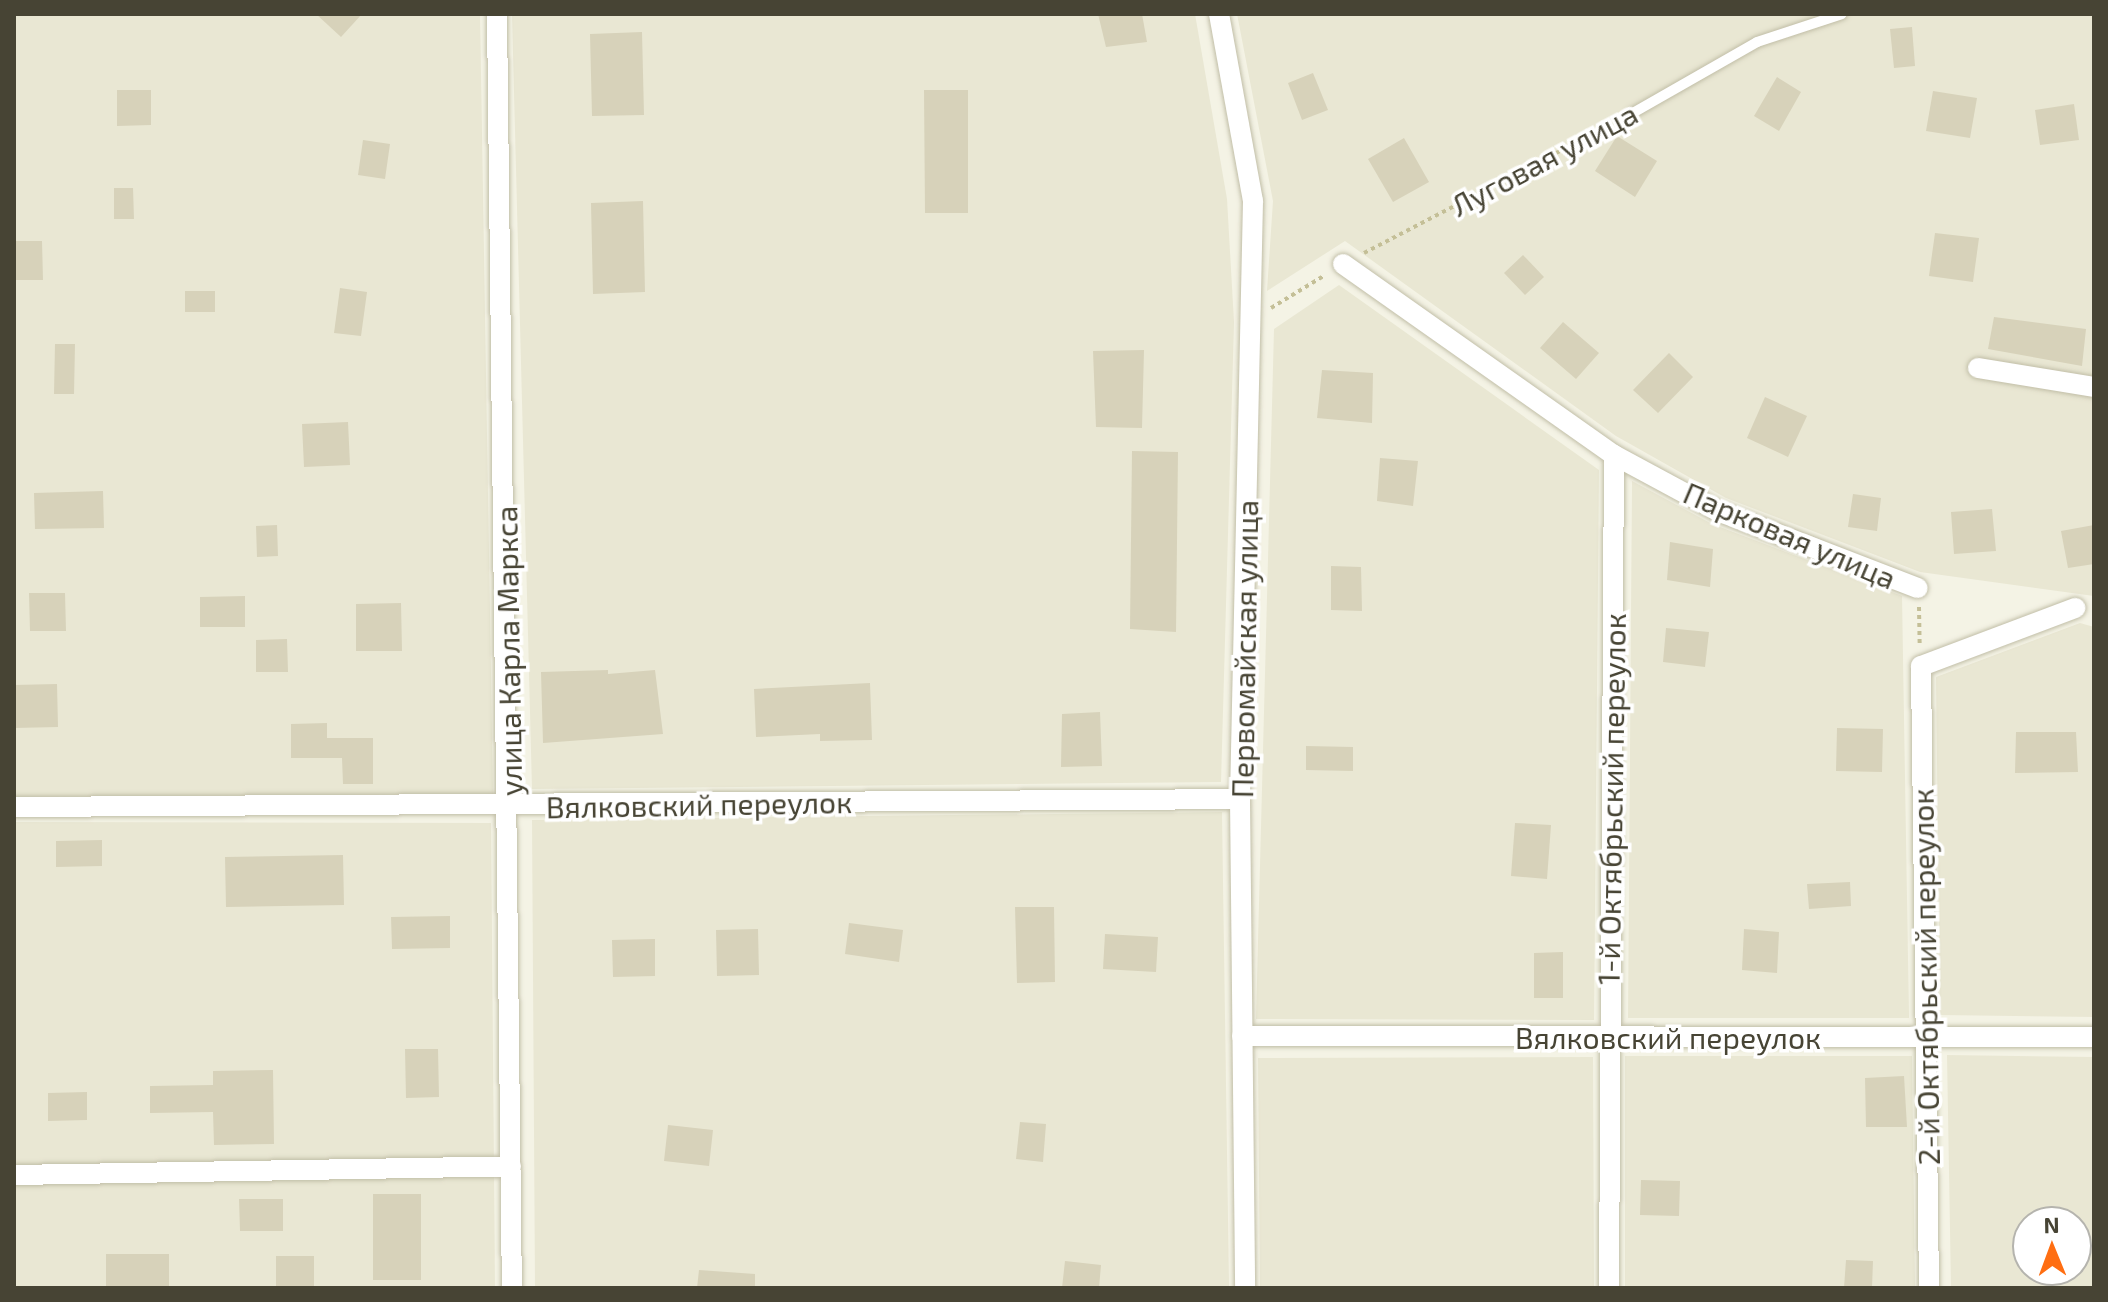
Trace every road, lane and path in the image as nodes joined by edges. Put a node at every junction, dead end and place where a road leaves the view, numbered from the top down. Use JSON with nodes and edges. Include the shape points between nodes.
{"nodes":[{"id":1,"x":497,"y":14,"type":"edge"},
{"id":2,"x":1219,"y":14,"type":"edge"},
{"id":3,"x":1842,"y":14,"type":"edge"},
{"id":4,"x":1631,"y":114,"type":"joint"},
{"id":5,"x":1343,"y":264,"type":"junction"},
{"id":6,"x":1253,"y":319,"type":"junction"},
{"id":7,"x":1978,"y":368,"type":"dead end"},
{"id":8,"x":2094,"y":387,"type":"edge"},
{"id":9,"x":1614,"y":455,"type":"junction"},
{"id":10,"x":1918,"y":588,"type":"joint"},
{"id":11,"x":2075,"y":608,"type":"dead end"},
{"id":12,"x":1921,"y":666,"type":"junction"},
{"id":13,"x":1240,"y":799,"type":"junction"},
{"id":14,"x":14,"y":807,"type":"edge"},
{"id":15,"x":510,"y":807,"type":"junction"},
{"id":16,"x":1242,"y":1036,"type":"junction"},
{"id":17,"x":1608,"y":1037,"type":"junction"},
{"id":18,"x":1925,"y":1037,"type":"junction"},
{"id":19,"x":2094,"y":1037,"type":"edge"},
{"id":20,"x":511,"y":1166,"type":"junction"},
{"id":21,"x":14,"y":1175,"type":"edge"},
{"id":22,"x":512,"y":1288,"type":"edge"},
{"id":23,"x":1245,"y":1288,"type":"edge"},
{"id":24,"x":1609,"y":1288,"type":"edge"},
{"id":25,"x":1929,"y":1288,"type":"edge"}],
"edges":[{"from":1,"to":15,"type":"street","name":"улица Карла Маркса"},
{"from":2,"to":6,"type":"street","name":"Первомайская улица","via":[[1253,201]]},
{"from":3,"to":4,"type":"lane","name":"Луговая улица","via":[[1757,42]]},
{"from":4,"to":5,"type":"path","name":"Луговая улица"},
{"from":5,"to":6,"type":"path","name":"Луговая улица"},
{"from":5,"to":9,"type":"street","name":"Парковая улица"},
{"from":6,"to":13,"type":"street","name":"Первомайская улица"},
{"from":7,"to":8,"type":"street"},
{"from":9,"to":10,"type":"street","name":"Парковая улица","via":[[1718,511]]},
{"from":9,"to":17,"type":"street","name":"1-й Октябрьский переулок"},
{"from":10,"to":12,"type":"path","name":"Парковая улица"},
{"from":11,"to":12,"type":"street"},
{"from":12,"to":18,"type":"street","name":"2-й Октябрьский переулок"},
{"from":13,"to":15,"type":"street","name":"Вялковский переулок"},
{"from":13,"to":16,"type":"street","name":"Первомайская улица"},
{"from":14,"to":15,"type":"street","name":"Вялковский переулок"},
{"from":15,"to":20,"type":"street","name":"улица Карла Маркса"},
{"from":16,"to":17,"type":"street","name":"Вялковский переулок"},
{"from":16,"to":23,"type":"street","name":"Первомайская улица"},
{"from":17,"to":18,"type":"street","name":"Вялковский переулок"},
{"from":17,"to":24,"type":"street","name":"1-й Октябрьский переулок"},
{"from":18,"to":19,"type":"street","name":"Вялковский переулок"},
{"from":18,"to":25,"type":"street","name":"2-й Октябрьский переулок"},
{"from":20,"to":21,"type":"street"},
{"from":20,"to":22,"type":"street","name":"улица Карла Маркса"}]}
